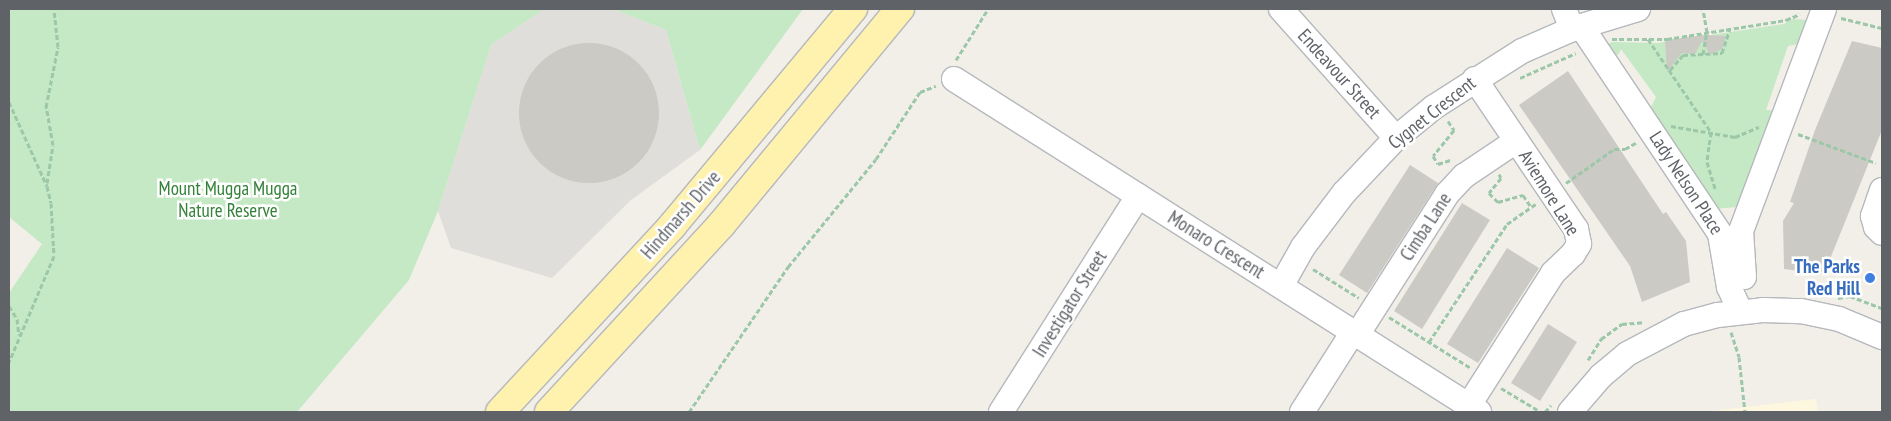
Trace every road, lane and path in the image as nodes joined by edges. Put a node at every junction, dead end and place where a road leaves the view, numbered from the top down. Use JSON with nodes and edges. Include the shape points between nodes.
{"nodes":[{"id":1,"x":54,"y":9,"type":"edge"},
{"id":2,"x":853,"y":9,"type":"edge"},
{"id":3,"x":900,"y":9,"type":"edge"},
{"id":4,"x":988,"y":9,"type":"edge"},
{"id":5,"x":1281,"y":9,"type":"edge"},
{"id":6,"x":1638,"y":9,"type":"edge"},
{"id":7,"x":1703,"y":9,"type":"edge"},
{"id":8,"x":1830,"y":17,"type":"edge"},
{"id":9,"x":1572,"y":21,"type":"edge"},
{"id":10,"x":1730,"y":28,"type":"junction"},
{"id":11,"x":1882,"y":28,"type":"edge"},
{"id":12,"x":1707,"y":32,"type":"junction"},
{"id":13,"x":1648,"y":39,"type":"junction"},
{"id":14,"x":1594,"y":45,"type":"junction"},
{"id":15,"x":1703,"y":54,"type":"junction"},
{"id":16,"x":1670,"y":70,"type":"junction"},
{"id":17,"x":954,"y":79,"type":"junction"},
{"id":18,"x":1481,"y":88,"type":"junction"},
{"id":19,"x":9,"y":102,"type":"edge"},
{"id":20,"x":1455,"y":117,"type":"dead end"},
{"id":21,"x":1442,"y":126,"type":"dead end"},
{"id":22,"x":1711,"y":132,"type":"junction"},
{"id":23,"x":1792,"y":132,"type":"junction"},
{"id":24,"x":1646,"y":137,"type":"junction"},
{"id":25,"x":1396,"y":138,"type":"junction"},
{"id":26,"x":1516,"y":141,"type":"junction"},
{"id":27,"x":1876,"y":163,"type":"dead end"},
{"id":28,"x":47,"y":186,"type":"junction"},
{"id":29,"x":1882,"y":190,"type":"edge"},
{"id":30,"x":1552,"y":193,"type":"junction"},
{"id":31,"x":1138,"y":196,"type":"junction"},
{"id":32,"x":1701,"y":204,"type":"junction"},
{"id":33,"x":1882,"y":234,"type":"edge"},
{"id":34,"x":1309,"y":262,"type":"junction"},
{"id":35,"x":1280,"y":286,"type":"junction"},
{"id":36,"x":9,"y":306,"type":"edge"},
{"id":37,"x":1374,"y":308,"type":"junction"},
{"id":38,"x":1735,"y":317,"type":"junction"},
{"id":39,"x":1355,"y":333,"type":"junction"},
{"id":40,"x":1882,"y":337,"type":"edge"},
{"id":41,"x":1429,"y":342,"type":"junction"},
{"id":42,"x":15,"y":348,"type":"junction"},
{"id":43,"x":9,"y":355,"type":"edge"},
{"id":44,"x":9,"y":362,"type":"edge"},
{"id":45,"x":1486,"y":378,"type":"junction"},
{"id":46,"x":1474,"y":409,"type":"edge"},
{"id":47,"x":500,"y":412,"type":"edge"},
{"id":48,"x":549,"y":412,"type":"edge"},
{"id":49,"x":689,"y":412,"type":"edge"},
{"id":50,"x":1001,"y":412,"type":"edge"},
{"id":51,"x":1302,"y":412,"type":"edge"},
{"id":52,"x":1540,"y":412,"type":"edge"},
{"id":53,"x":1570,"y":412,"type":"edge"},
{"id":54,"x":1746,"y":412,"type":"edge"}],
"edges":[{"from":1,"to":28,"type":"path","via":[[58,47],[46,107],[53,145]]},
{"from":2,"to":47,"type":"main road","name":"Hindmarsh Drive","via":[[672,226]]},
{"from":3,"to":48,"type":"main road","name":"Hindmarsh Drive","via":[[721,225]]},
{"from":4,"to":17,"type":"path","via":[[955,60]]},
{"from":5,"to":25,"type":"street","name":"Endeavour Street"},
{"from":6,"to":9,"type":"street","name":"Cygnet Crescent"},
{"from":7,"to":12,"type":"path"},
{"from":8,"to":10,"type":"path","via":[[1803,14],[1786,20]]},
{"from":8,"to":11,"type":"path"},
{"from":8,"to":23,"type":"street","name":"Lady Nelson Place"},
{"from":9,"to":14,"type":"street","name":"Lady Nelson Place"},
{"from":9,"to":18,"type":"street","name":"Cygnet Crescent","via":[[1522,51]]},
{"from":10,"to":12,"type":"path"},
{"from":10,"to":15,"type":"path","via":[[1722,53]]},
{"from":12,"to":13,"type":"path"},
{"from":12,"to":15,"type":"path"},
{"from":13,"to":14,"type":"path","via":[[1610,39]]},
{"from":13,"to":16,"type":"path"},
{"from":14,"to":18,"type":"path","via":[[1521,77]]},
{"from":14,"to":24,"type":"street","name":"Lady Nelson Place"},
{"from":15,"to":16,"type":"path","via":[[1683,55]]},
{"from":16,"to":22,"type":"path"},
{"from":17,"to":31,"type":"street","name":"Monaro Crescent"},
{"from":17,"to":49,"type":"path","via":[[920,92],[876,159],[788,267]]},
{"from":18,"to":25,"type":"street","name":"Cygnet Crescent"},
{"from":18,"to":26,"type":"street","name":"Aviemore Lane"},
{"from":19,"to":28,"type":"path"},
{"from":20,"to":21,"type":"path"},
{"from":22,"to":23,"type":"path","via":[[1735,137],[1769,123]]},
{"from":22,"to":24,"type":"path","via":[[1665,125]]},
{"from":22,"to":32,"type":"path","via":[[1707,162],[1715,192]]},
{"from":23,"to":27,"type":"path"},
{"from":23,"to":38,"type":"street","name":"Lady Nelson Place","via":[[1741,231],[1745,286]]},
{"from":24,"to":30,"type":"path","via":[[1626,149],[1614,149]]},
{"from":24,"to":32,"type":"street","name":"Lady Nelson Place"},
{"from":25,"to":34,"type":"street","name":"Cygnet Crescent","via":[[1344,193]]},
{"from":26,"to":30,"type":"street","name":"Aviemore Lane"},
{"from":26,"to":37,"type":"street","name":"Cimba Lane","via":[[1452,187]]},
{"from":28,"to":42,"type":"path","via":[[54,256]]},
{"from":29,"to":33,"type":"street","via":[[1873,216]]},
{"from":30,"to":41,"type":"path","via":[[1507,224]]},
{"from":30,"to":45,"type":"street","name":"Aviemore Lane","via":[[1576,229],[1579,244],[1553,273]]},
{"from":31,"to":35,"type":"street","name":"Monaro Crescent"},
{"from":31,"to":50,"type":"street","name":"Investigator Street"},
{"from":32,"to":38,"type":"street","name":"Lady Nelson Place","via":[[1723,242]]},
{"from":34,"to":35,"type":"street","name":"Cygnet Crescent"},
{"from":34,"to":37,"type":"path"},
{"from":35,"to":39,"type":"street","name":"Monaro Crescent"},
{"from":36,"to":42,"type":"path","via":[[20,332]]},
{"from":37,"to":39,"type":"street","name":"Cimba Lane"},
{"from":37,"to":41,"type":"path"},
{"from":38,"to":40,"type":"street","via":[[1781,309],[1819,314]]},
{"from":38,"to":53,"type":"street","via":[[1684,324],[1640,345],[1601,376]]},
{"from":38,"to":54,"type":"path"},
{"from":39,"to":46,"type":"street","name":"Monaro Crescent"},
{"from":39,"to":51,"type":"street","name":"Cimba Lane"},
{"from":41,"to":45,"type":"path"},
{"from":42,"to":43,"type":"path"},
{"from":42,"to":44,"type":"path"},
{"from":45,"to":46,"type":"street","name":"Aviemore Lane"},
{"from":45,"to":52,"type":"path"}]}
